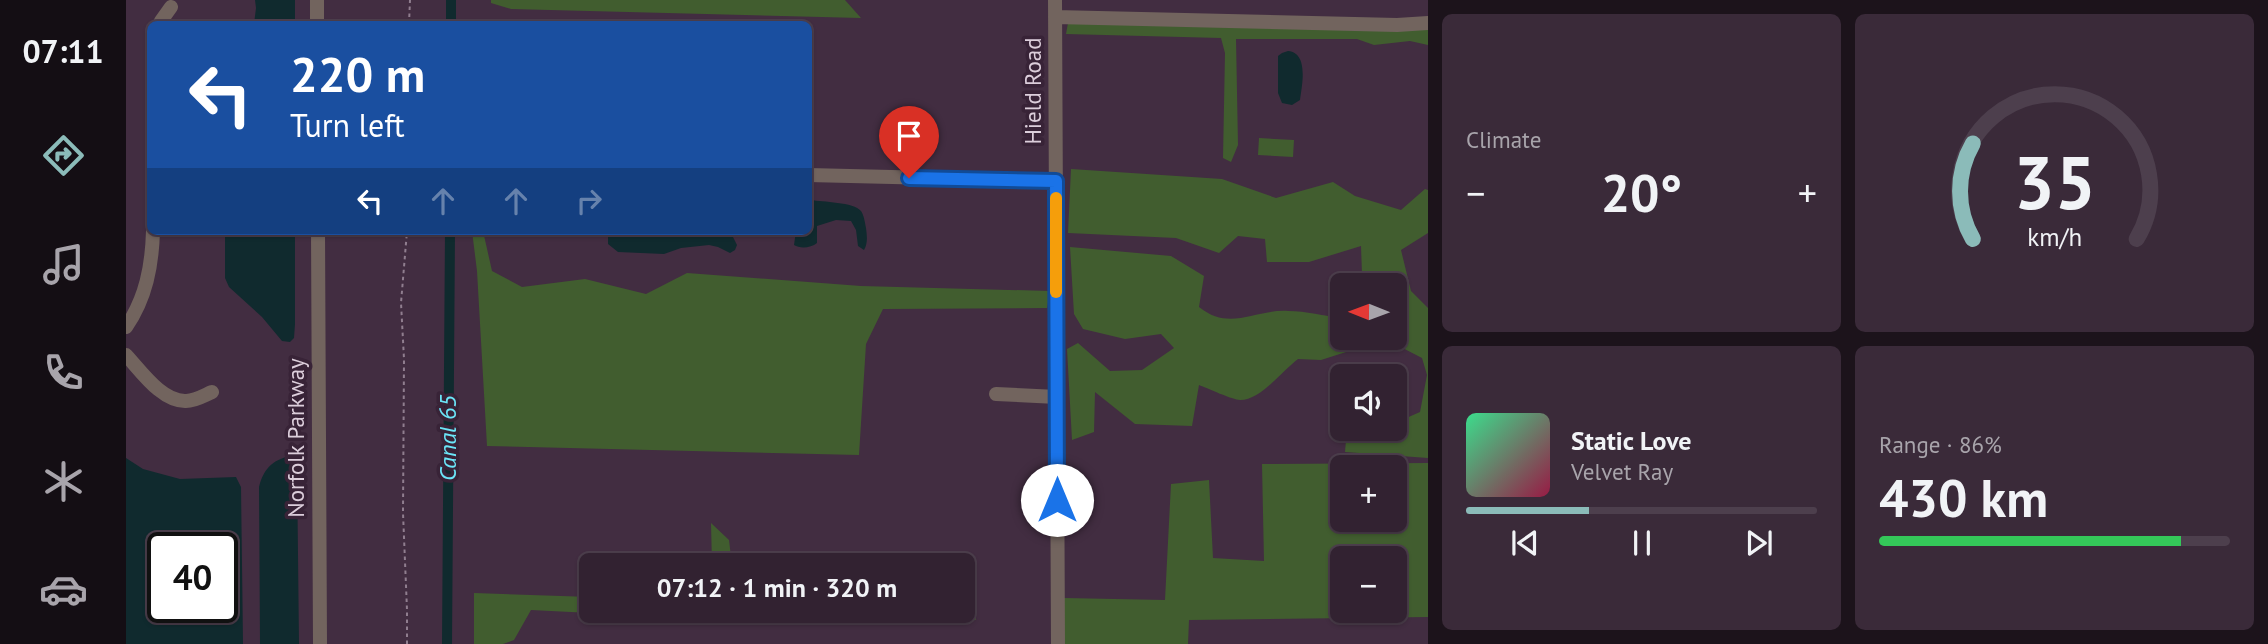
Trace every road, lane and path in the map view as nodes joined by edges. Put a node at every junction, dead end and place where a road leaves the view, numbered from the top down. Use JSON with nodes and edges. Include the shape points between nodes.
{"nodes":[{"id":1,"x":317,"y":0,"type":"edge"},
{"id":2,"x":410,"y":0,"type":"edge"},
{"id":3,"x":1055,"y":0,"type":"edge"},
{"id":4,"x":171,"y":7,"type":"dead end"},
{"id":5,"x":1055,"y":17,"type":"junction"},
{"id":6,"x":161,"y":21,"type":"edge"},
{"id":7,"x":317,"y":21,"type":"edge"},
{"id":8,"x":409,"y":21,"type":"edge"},
{"id":9,"x":1428,"y":23,"type":"edge"},
{"id":10,"x":812,"y":175,"type":"edge"},
{"id":11,"x":1056,"y":181,"type":"junction"},
{"id":12,"x":153,"y":235,"type":"edge"},
{"id":13,"x":318,"y":235,"type":"edge"},
{"id":14,"x":407,"y":235,"type":"edge"},
{"id":15,"x":126,"y":327,"type":"edge"},
{"id":16,"x":126,"y":355,"type":"edge"},
{"id":17,"x":212,"y":392,"type":"dead end"},
{"id":18,"x":996,"y":394,"type":"dead end"},
{"id":19,"x":1057,"y":397,"type":"junction"},
{"id":20,"x":320,"y":644,"type":"edge"},
{"id":21,"x":407,"y":644,"type":"edge"},
{"id":22,"x":1058,"y":644,"type":"edge"}],
"edges":[{"from":1,"to":7,"type":"street"},
{"from":2,"to":8,"type":"path"},
{"from":3,"to":5,"type":"street","name":"Hield Road"},
{"from":4,"to":6,"type":"street"},
{"from":5,"to":9,"type":"street"},
{"from":5,"to":11,"type":"street","name":"Hield Road"},
{"from":10,"to":11,"type":"street"},
{"from":11,"to":19,"type":"street","name":"Hield Road"},
{"from":12,"to":15,"type":"street","via":[[149,279]]},
{"from":13,"to":20,"type":"street","name":"Norfolk Parkway"},
{"from":14,"to":21,"type":"path","via":[[401,303]]},
{"from":16,"to":17,"type":"street","via":[[170,398],[183,402]]},
{"from":18,"to":19,"type":"street"},
{"from":19,"to":22,"type":"street","name":"Hield Road"}]}
